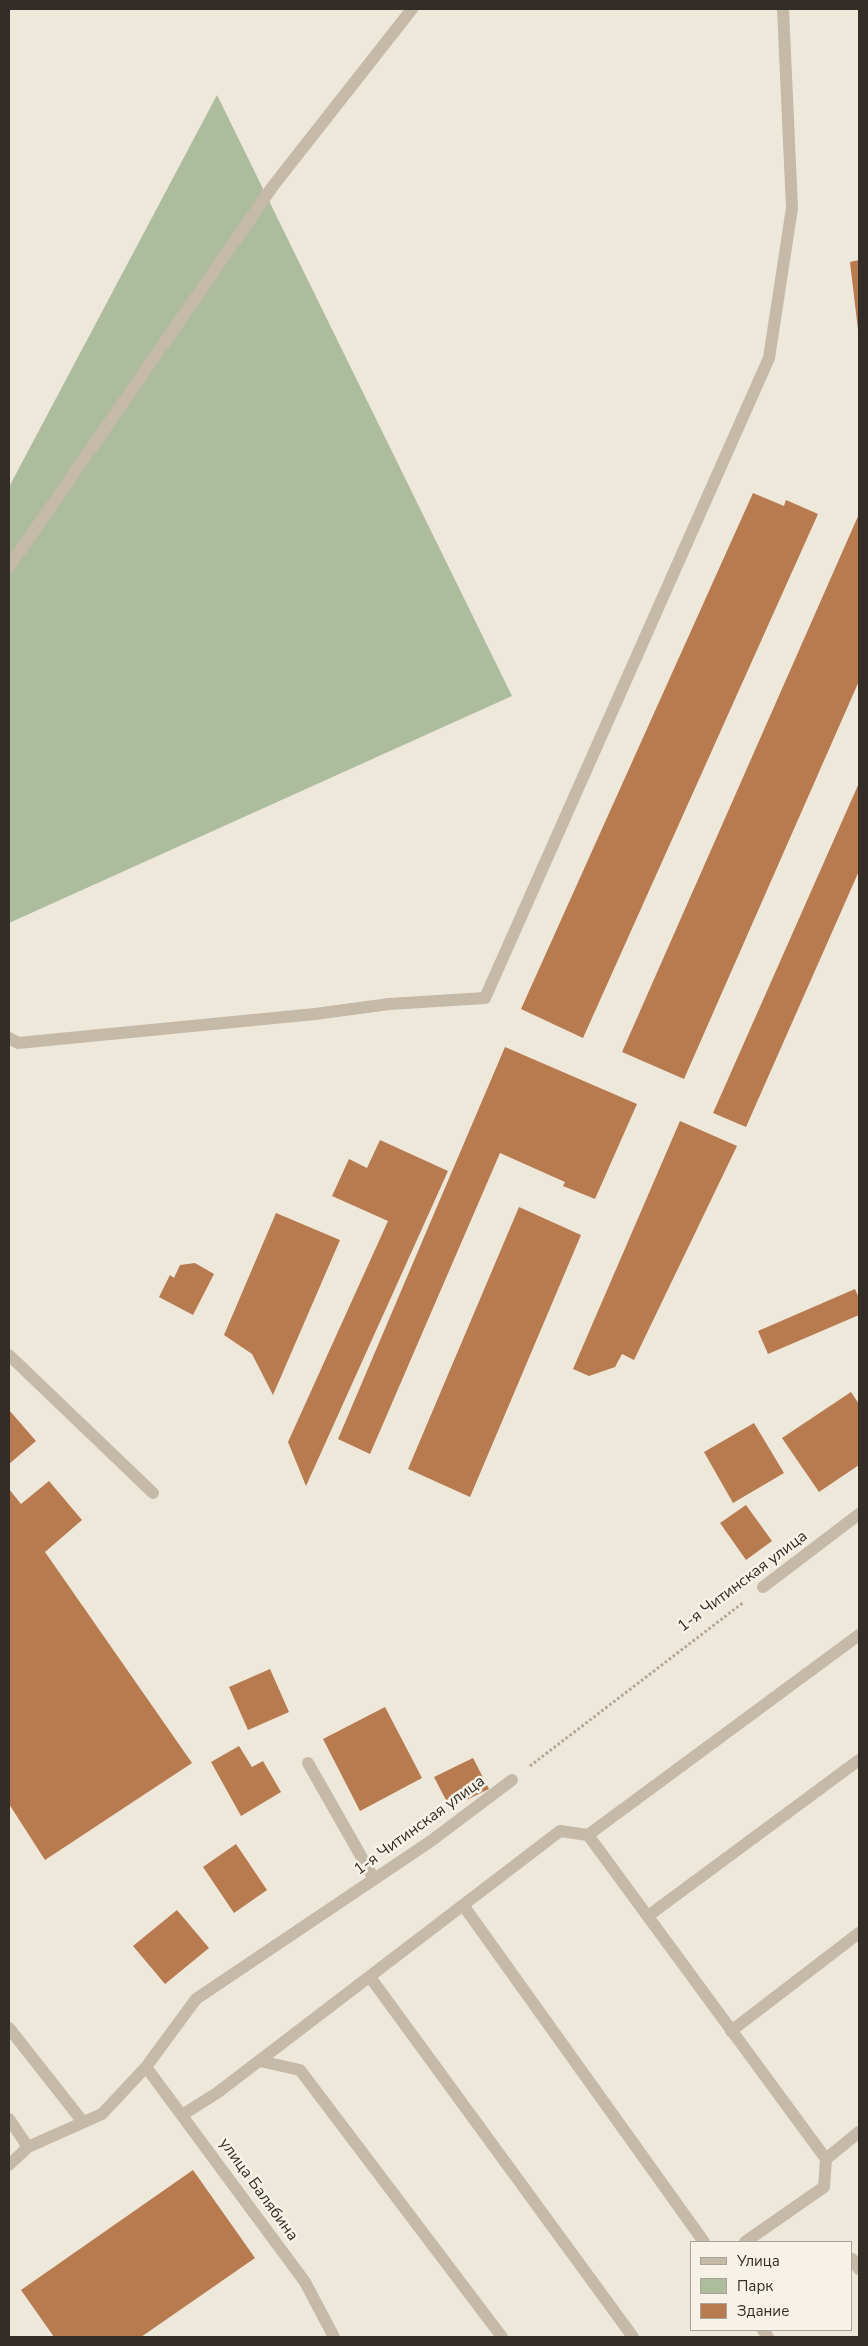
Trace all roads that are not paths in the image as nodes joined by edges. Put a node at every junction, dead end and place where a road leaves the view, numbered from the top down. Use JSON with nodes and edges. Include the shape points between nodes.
{"nodes":[{"id":1,"x":412,"y":9,"type":"edge"},
{"id":2,"x":783,"y":9,"type":"edge"},
{"id":3,"x":9,"y":567,"type":"edge"},
{"id":4,"x":9,"y":1038,"type":"edge"},
{"id":5,"x":9,"y":1355,"type":"edge"},
{"id":6,"x":153,"y":1493,"type":"dead end"},
{"id":7,"x":859,"y":1514,"type":"edge"},
{"id":8,"x":763,"y":1588,"type":"road end"},
{"id":9,"x":859,"y":1635,"type":"edge"},
{"id":10,"x":859,"y":1760,"type":"edge"},
{"id":11,"x":308,"y":1763,"type":"dead end"},
{"id":12,"x":512,"y":1780,"type":"road end"},
{"id":13,"x":588,"y":1835,"type":"junction"},
{"id":14,"x":374,"y":1879,"type":"junction"},
{"id":15,"x":463,"y":1905,"type":"junction"},
{"id":16,"x":648,"y":1916,"type":"junction"},
{"id":17,"x":859,"y":1933,"type":"edge"},
{"id":18,"x":370,"y":1976,"type":"junction"},
{"id":19,"x":9,"y":2028,"type":"edge"},
{"id":20,"x":732,"y":2030,"type":"junction"},
{"id":21,"x":260,"y":2061,"type":"junction"},
{"id":22,"x":146,"y":2067,"type":"junction"},
{"id":23,"x":182,"y":2115,"type":"junction"},
{"id":24,"x":9,"y":2119,"type":"edge"},
{"id":25,"x":83,"y":2122,"type":"junction"},
{"id":26,"x":859,"y":2132,"type":"edge"},
{"id":27,"x":28,"y":2147,"type":"junction"},
{"id":28,"x":826,"y":2159,"type":"junction"},
{"id":29,"x":9,"y":2165,"type":"edge"},
{"id":30,"x":703,"y":2241,"type":"edge"},
{"id":31,"x":746,"y":2241,"type":"edge"},
{"id":32,"x":334,"y":2337,"type":"edge"},
{"id":33,"x":502,"y":2337,"type":"edge"},
{"id":34,"x":633,"y":2337,"type":"edge"}],
"edges":[{"from":1,"to":3,"type":"street","via":[[273,186]]},
{"from":2,"to":4,"type":"street","via":[[792,208],[769,358],[485,998],[389,1004],[18,1043]]},
{"from":5,"to":6,"type":"street"},
{"from":7,"to":8,"type":"street","name":"1-я Читинская улица"},
{"from":9,"to":13,"type":"street"},
{"from":10,"to":16,"type":"street"},
{"from":11,"to":14,"type":"street"},
{"from":12,"to":14,"type":"street","name":"1-я Читинская улица"},
{"from":13,"to":15,"type":"street","via":[[560,1831]]},
{"from":13,"to":16,"type":"street"},
{"from":14,"to":22,"type":"street","name":"1-я Читинская улица","via":[[196,1999]]},
{"from":15,"to":18,"type":"street"},
{"from":15,"to":30,"type":"street"},
{"from":16,"to":20,"type":"street"},
{"from":17,"to":20,"type":"street"},
{"from":18,"to":21,"type":"street"},
{"from":18,"to":34,"type":"street"},
{"from":19,"to":25,"type":"street"},
{"from":20,"to":28,"type":"street"},
{"from":21,"to":23,"type":"street"},
{"from":21,"to":33,"type":"street","via":[[300,2070]]},
{"from":22,"to":23,"type":"street","name":"улица Балябина"},
{"from":22,"to":25,"type":"street","name":"1-я Читинская улица","via":[[102,2114]]},
{"from":23,"to":32,"type":"street","name":"улица Балябина","via":[[305,2282]]},
{"from":24,"to":27,"type":"street"},
{"from":25,"to":27,"type":"street","name":"1-я Читинская улица"},
{"from":26,"to":28,"type":"street"},
{"from":27,"to":29,"type":"street","name":"1-я Читинская улица"},
{"from":28,"to":31,"type":"street","via":[[824,2187]]}]}
